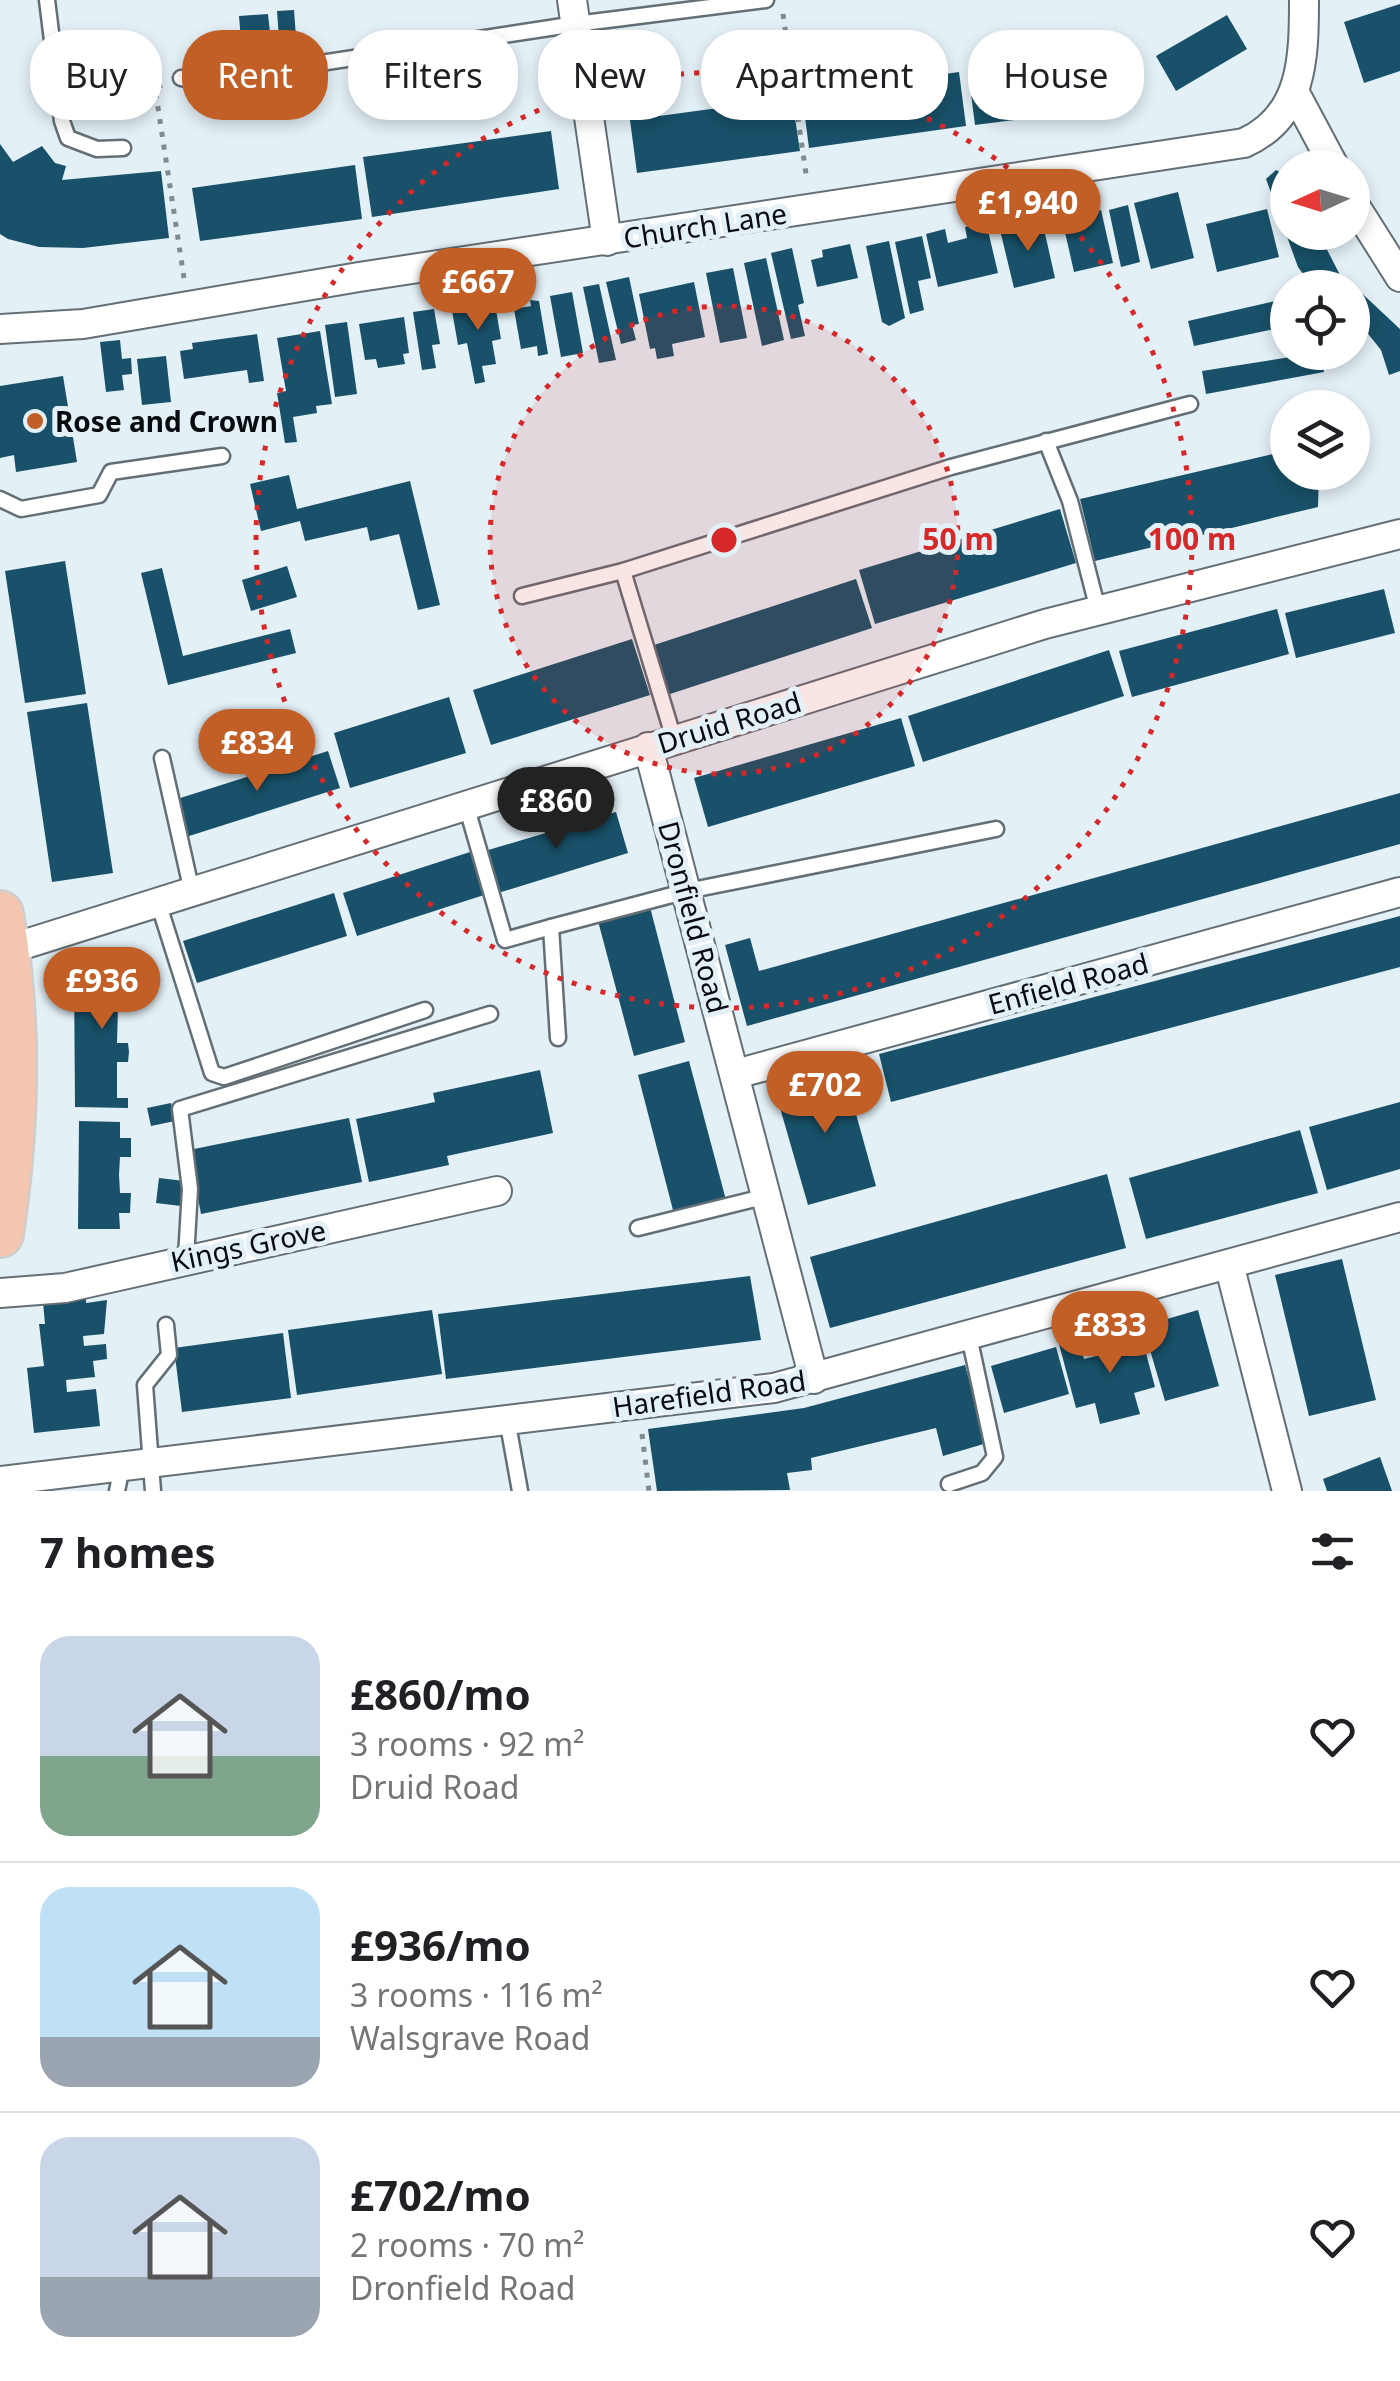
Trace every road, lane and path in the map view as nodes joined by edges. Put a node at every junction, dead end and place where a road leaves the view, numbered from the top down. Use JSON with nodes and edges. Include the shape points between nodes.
{"nodes":[{"id":1,"x":47,"y":0,"type":"edge"},
{"id":2,"x":766,"y":0,"type":"edge"},
{"id":3,"x":781,"y":0,"type":"edge"},
{"id":4,"x":1309,"y":2,"type":"edge"},
{"id":5,"x":574,"y":12,"type":"edge"},
{"id":6,"x":328,"y":58,"type":"edge"},
{"id":7,"x":182,"y":78,"type":"edge"},
{"id":8,"x":1296,"y":94,"type":"junction"},
{"id":9,"x":123,"y":148,"type":"dead end"},
{"id":10,"x":1325,"y":150,"type":"edge"},
{"id":11,"x":812,"y":208,"type":"junction"},
{"id":12,"x":1370,"y":230,"type":"edge"},
{"id":13,"x":608,"y":240,"type":"junction"},
{"id":14,"x":1400,"y":277,"type":"edge"},
{"id":15,"x":188,"y":305,"type":"junction"},
{"id":16,"x":0,"y":330,"type":"edge"},
{"id":17,"x":1190,"y":404,"type":"dead end"},
{"id":18,"x":1046,"y":442,"type":"junction"},
{"id":19,"x":222,"y":456,"type":"dead end"},
{"id":20,"x":0,"y":498,"type":"edge"},
{"id":21,"x":1400,"y":534,"type":"edge"},
{"id":22,"x":623,"y":571,"type":"junction"},
{"id":23,"x":522,"y":596,"type":"dead end"},
{"id":24,"x":1098,"y":610,"type":"junction"},
{"id":25,"x":661,"y":743,"type":"junction"},
{"id":26,"x":162,"y":758,"type":"dead end"},
{"id":27,"x":466,"y":804,"type":"junction"},
{"id":28,"x":996,"y":829,"type":"dead end"},
{"id":29,"x":687,"y":890,"type":"junction"},
{"id":30,"x":192,"y":892,"type":"junction"},
{"id":31,"x":1400,"y":892,"type":"edge"},
{"id":32,"x":158,"y":902,"type":"junction"},
{"id":33,"x":551,"y":928,"type":"junction"},
{"id":34,"x":2,"y":939,"type":"edge"},
{"id":35,"x":425,"y":1010,"type":"dead end"},
{"id":36,"x":490,"y":1014,"type":"dead end"},
{"id":37,"x":558,"y":1038,"type":"dead end"},
{"id":38,"x":736,"y":1074,"type":"junction"},
{"id":39,"x":496,"y":1191,"type":"dead end"},
{"id":40,"x":767,"y":1196,"type":"junction"},
{"id":41,"x":1400,"y":1218,"type":"edge"},
{"id":42,"x":1,"y":1225,"type":"edge"},
{"id":43,"x":638,"y":1228,"type":"dead end"},
{"id":44,"x":186,"y":1258,"type":"junction"},
{"id":45,"x":1229,"y":1264,"type":"junction"},
{"id":46,"x":0,"y":1293,"type":"edge"},
{"id":47,"x":166,"y":1325,"type":"dead end"},
{"id":48,"x":969,"y":1336,"type":"junction"},
{"id":49,"x":814,"y":1378,"type":"junction"},
{"id":50,"x":638,"y":1403,"type":"junction"},
{"id":51,"x":507,"y":1419,"type":"junction"},
{"id":52,"x":154,"y":1462,"type":"junction"},
{"id":53,"x":120,"y":1478,"type":"edge"},
{"id":54,"x":0,"y":1481,"type":"edge"},
{"id":55,"x":949,"y":1484,"type":"dead end"},
{"id":56,"x":153,"y":1491,"type":"edge"},
{"id":57,"x":520,"y":1491,"type":"edge"},
{"id":58,"x":649,"y":1491,"type":"edge"},
{"id":59,"x":1287,"y":1491,"type":"edge"}],
"edges":[{"from":1,"to":9,"type":"lane","via":[[68,138],[97,149]]},
{"from":2,"to":5,"type":"lane"},
{"from":3,"to":11,"type":"path"},
{"from":4,"to":8,"type":"street","name":"Church Lane"},
{"from":5,"to":6,"type":"lane"},
{"from":5,"to":13,"type":"street"},
{"from":7,"to":15,"type":"path","via":[[156,88]]},
{"from":8,"to":10,"type":"street"},
{"from":8,"to":11,"type":"street","name":"Church Lane","via":[[1266,133],[1244,144]]},
{"from":11,"to":13,"type":"street","name":"Church Lane"},
{"from":12,"to":14,"type":"street"},
{"from":13,"to":15,"type":"street","name":"Church Lane"},
{"from":15,"to":16,"type":"street","name":"Church Lane"},
{"from":17,"to":18,"type":"lane"},
{"from":18,"to":22,"type":"lane"},
{"from":18,"to":24,"type":"lane","via":[[1070,502]]},
{"from":19,"to":20,"type":"lane","via":[[112,472],[99,495],[20,509]]},
{"from":21,"to":24,"type":"street","name":"Druid Road"},
{"from":22,"to":23,"type":"lane"},
{"from":22,"to":25,"type":"lane"},
{"from":24,"to":25,"type":"street","name":"Druid Road"},
{"from":25,"to":27,"type":"street","name":"Druid Road"},
{"from":25,"to":29,"type":"street","name":"Dronfield Road"},
{"from":26,"to":30,"type":"lane"},
{"from":27,"to":30,"type":"street","name":"Druid Road"},
{"from":27,"to":33,"type":"lane","via":[[505,940]]},
{"from":28,"to":29,"type":"lane"},
{"from":29,"to":33,"type":"lane"},
{"from":29,"to":38,"type":"street","name":"Dronfield Road"},
{"from":30,"to":32,"type":"street","name":"Druid Road"},
{"from":31,"to":38,"type":"street","name":"Enfield Road"},
{"from":32,"to":34,"type":"street","name":"Druid Road"},
{"from":32,"to":35,"type":"lane","via":[[212,1073],[224,1077]]},
{"from":33,"to":37,"type":"lane"},
{"from":34,"to":42,"type":"highway","via":[[13,1079]]},
{"from":36,"to":44,"type":"lane","via":[[180,1109],[190,1189]]},
{"from":38,"to":40,"type":"street","name":"Dronfield Road"},
{"from":39,"to":44,"type":"street","name":"Kings Grove"},
{"from":40,"to":43,"type":"lane"},
{"from":40,"to":49,"type":"street","name":"Dronfield Road"},
{"from":41,"to":45,"type":"street","name":"Harefield Road"},
{"from":44,"to":46,"type":"street","name":"Kings Grove","via":[[65,1288]]},
{"from":45,"to":48,"type":"street","name":"Harefield Road"},
{"from":45,"to":59,"type":"street"},
{"from":47,"to":52,"type":"lane","via":[[169,1356],[145,1384]]},
{"from":48,"to":49,"type":"street","name":"Harefield Road"},
{"from":48,"to":55,"type":"lane","via":[[995,1458],[982,1473]]},
{"from":49,"to":50,"type":"street","name":"Harefield Road"},
{"from":50,"to":51,"type":"street","name":"Harefield Road"},
{"from":50,"to":58,"type":"path"},
{"from":51,"to":52,"type":"street","name":"Harefield Road"},
{"from":51,"to":57,"type":"lane"},
{"from":52,"to":53,"type":"street","name":"Harefield Road"},
{"from":52,"to":56,"type":"lane"},
{"from":53,"to":54,"type":"street","name":"Harefield Road"}]}
